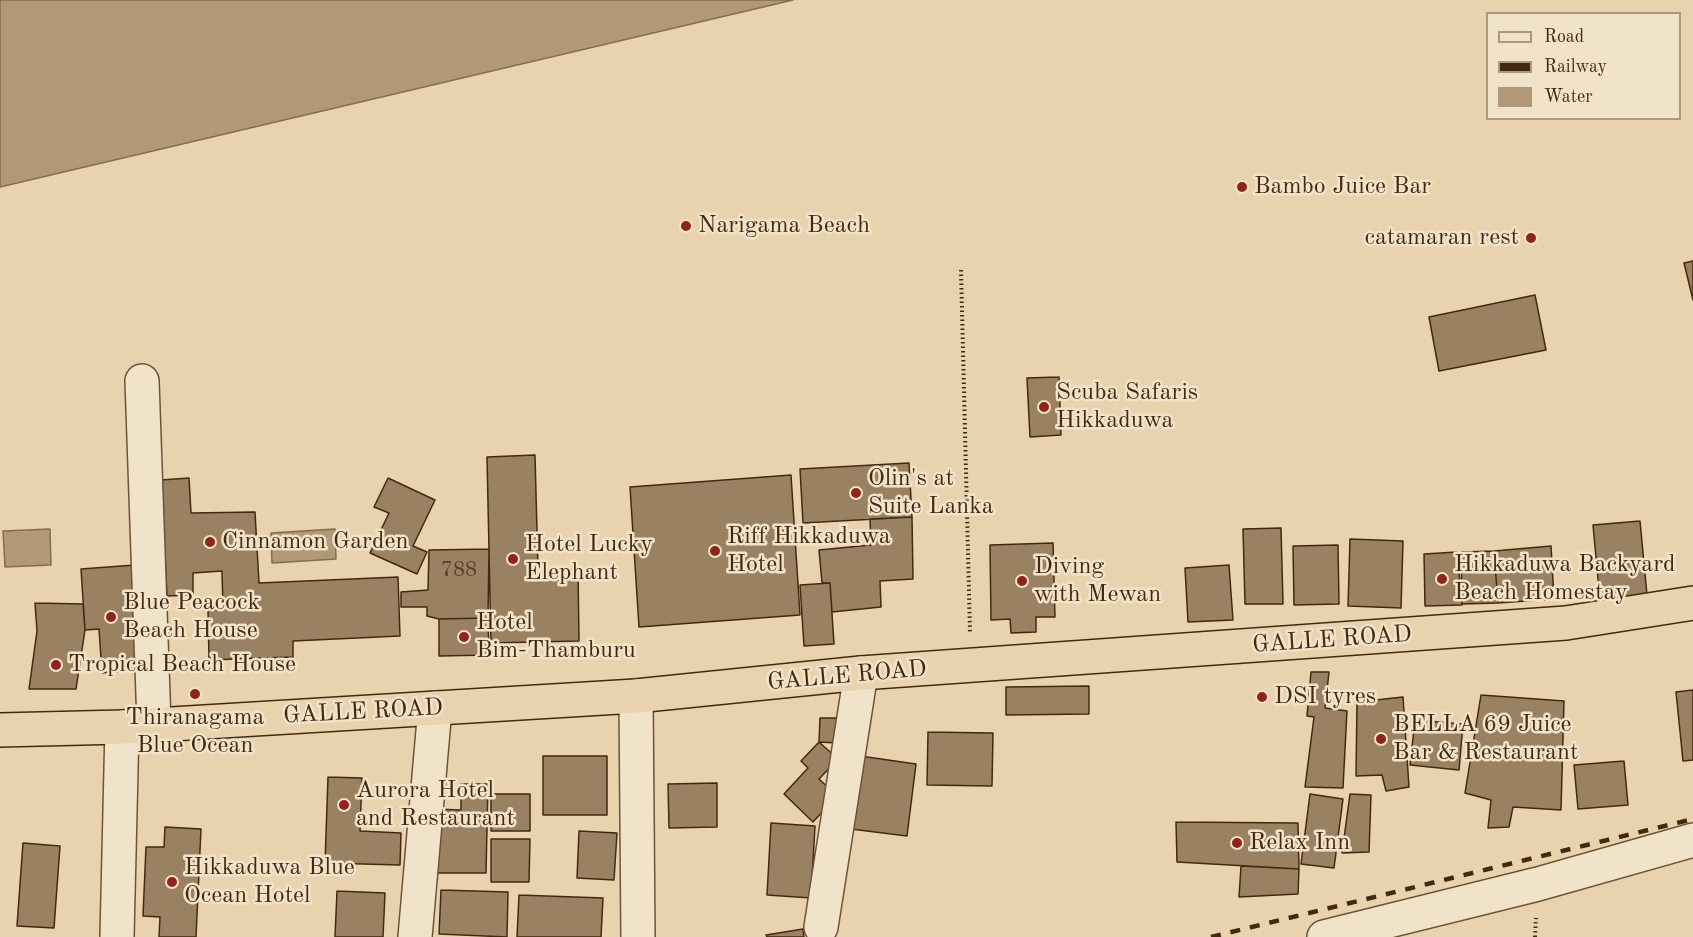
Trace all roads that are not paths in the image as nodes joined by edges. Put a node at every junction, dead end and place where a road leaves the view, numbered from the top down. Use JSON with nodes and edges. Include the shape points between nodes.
{"nodes":[{"id":1,"x":142,"y":381,"type":"dead end"},
{"id":2,"x":1693,"y":603,"type":"edge"},
{"id":3,"x":861,"y":673,"type":"junction"},
{"id":4,"x":636,"y":696,"type":"junction"},
{"id":5,"x":435,"y":708,"type":"junction"},
{"id":6,"x":154,"y":724,"type":"junction"},
{"id":7,"x":122,"y":727,"type":"junction"},
{"id":8,"x":0,"y":730,"type":"edge"},
{"id":9,"x":1693,"y":840,"type":"edge"},
{"id":10,"x":820,"y":927,"type":"dead end"},
{"id":11,"x":117,"y":937,"type":"edge"},
{"id":12,"x":416,"y":937,"type":"edge"},
{"id":13,"x":638,"y":937,"type":"edge"},
{"id":14,"x":1324,"y":937,"type":"edge"}],
"edges":[{"from":1,"to":6,"type":"street"},
{"from":2,"to":3,"type":"highway","name":"GALLE ROAD","via":[[1566,623]]},
{"from":3,"to":4,"type":"highway","name":"GALLE ROAD"},
{"from":3,"to":10,"type":"street"},
{"from":4,"to":5,"type":"highway","name":"GALLE ROAD"},
{"from":4,"to":13,"type":"street"},
{"from":5,"to":6,"type":"highway","name":"GALLE ROAD"},
{"from":5,"to":12,"type":"street"},
{"from":6,"to":7,"type":"highway","name":"GALLE ROAD"},
{"from":7,"to":8,"type":"highway","name":"GALLE ROAD"},
{"from":7,"to":11,"type":"street"},
{"from":9,"to":14,"type":"street","via":[[1538,884]]}]}
